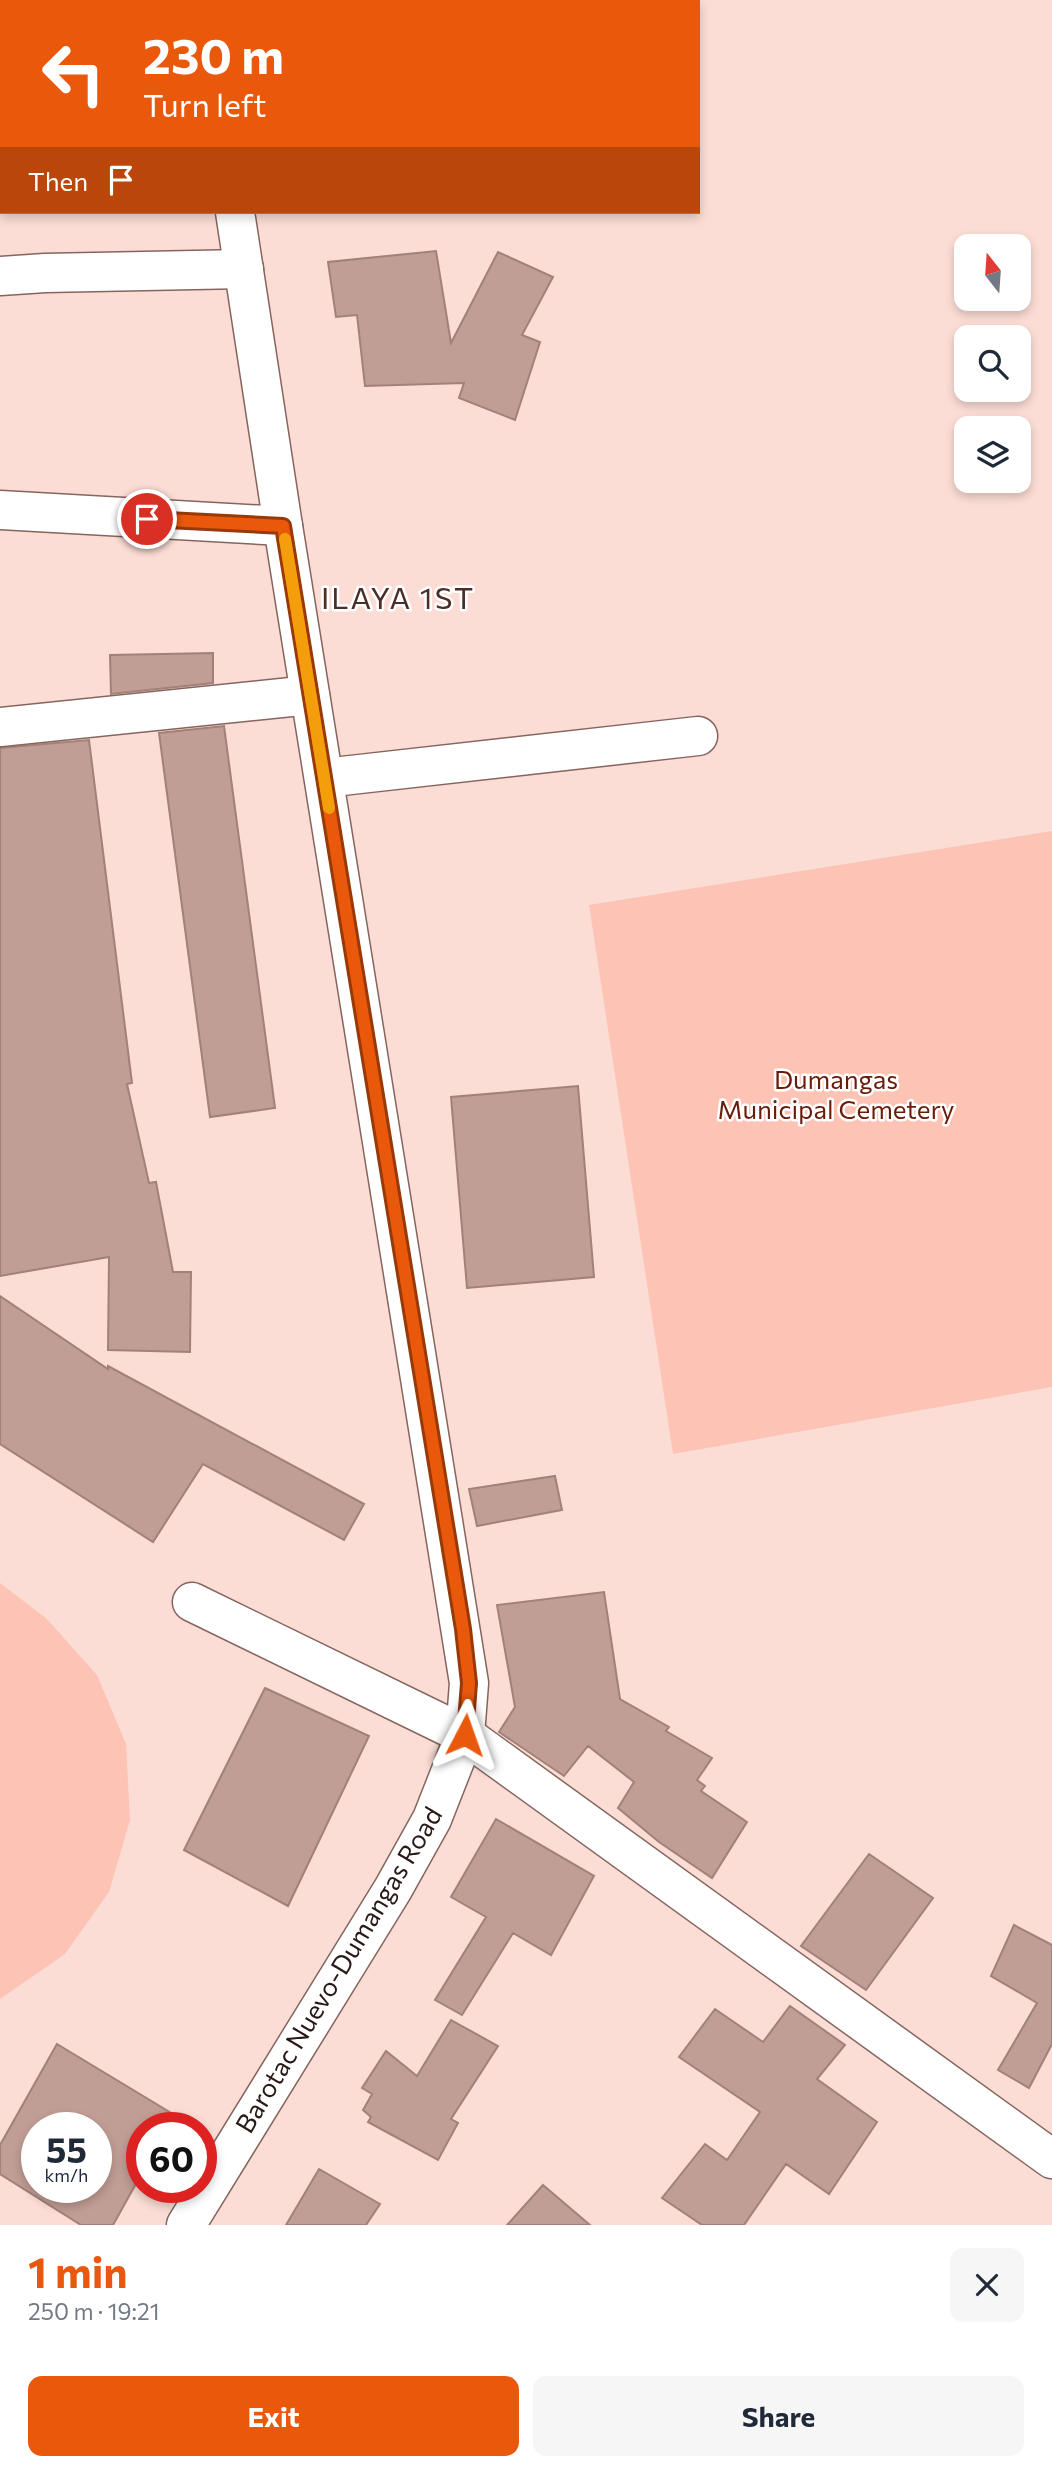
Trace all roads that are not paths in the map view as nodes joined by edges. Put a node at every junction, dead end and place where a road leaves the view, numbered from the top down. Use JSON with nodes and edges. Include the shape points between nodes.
{"nodes":[{"id":1,"x":235,"y":214,"type":"edge"},
{"id":2,"x":244,"y":269,"type":"junction"},
{"id":3,"x":0,"y":276,"type":"edge"},
{"id":4,"x":0,"y":510,"type":"edge"},
{"id":5,"x":283,"y":526,"type":"junction"},
{"id":6,"x":310,"y":695,"type":"junction"},
{"id":7,"x":0,"y":726,"type":"edge"},
{"id":8,"x":698,"y":736,"type":"dead end"},
{"id":9,"x":324,"y":778,"type":"junction"},
{"id":10,"x":192,"y":1602,"type":"dead end"},
{"id":11,"x":465,"y":1735,"type":"junction"},
{"id":12,"x":1052,"y":2159,"type":"edge"},
{"id":13,"x":186,"y":2225,"type":"edge"}],
"edges":[{"from":1,"to":2,"type":"main road","name":"Barotac Nuevo-Dumangas Road"},
{"from":2,"to":3,"type":"main road"},
{"from":2,"to":5,"type":"main road","name":"Barotac Nuevo-Dumangas Road"},
{"from":4,"to":5,"type":"main road"},
{"from":5,"to":6,"type":"main road","name":"Barotac Nuevo-Dumangas Road"},
{"from":6,"to":7,"type":"main road"},
{"from":6,"to":9,"type":"main road","name":"Barotac Nuevo-Dumangas Road"},
{"from":8,"to":9,"type":"main road"},
{"from":9,"to":11,"type":"main road","name":"Barotac Nuevo-Dumangas Road","via":[[463,1629],[469,1683]]},
{"from":10,"to":11,"type":"main road"},
{"from":11,"to":12,"type":"main road"},
{"from":11,"to":13,"type":"main road","name":"Barotac Nuevo-Dumangas Road","via":[[432,1819],[406,1866]]}]}
